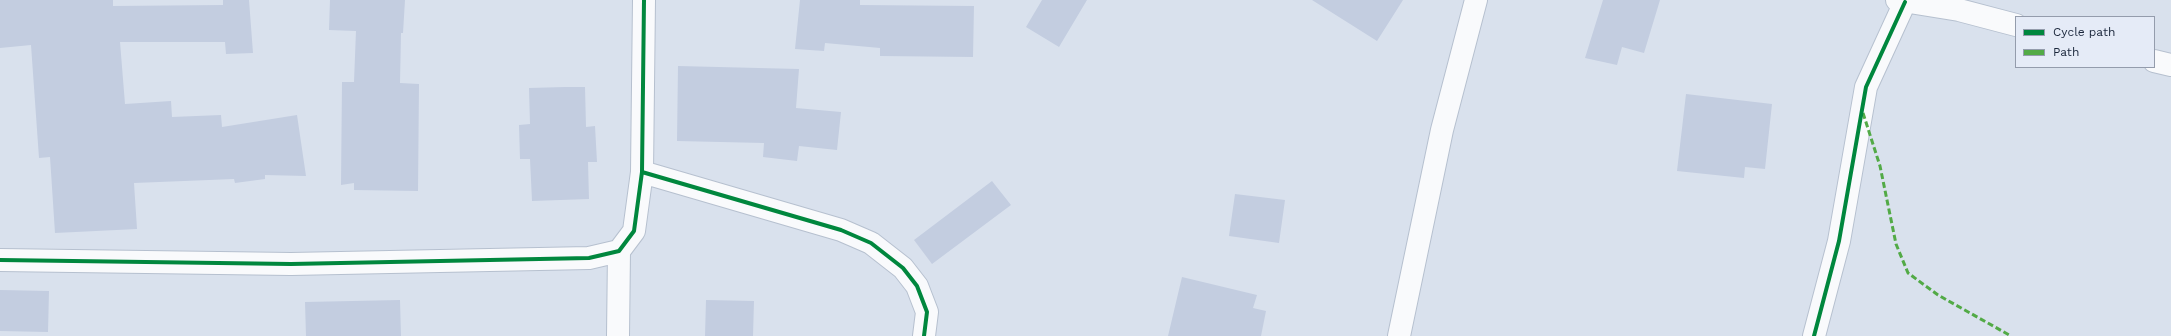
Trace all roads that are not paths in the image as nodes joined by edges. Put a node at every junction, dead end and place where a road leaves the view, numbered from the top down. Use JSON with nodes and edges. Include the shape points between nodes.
{"nodes":[{"id":1,"x":644,"y":0,"type":"edge"},
{"id":2,"x":1476,"y":0,"type":"edge"},
{"id":3,"x":1901,"y":1,"type":"edge"},
{"id":4,"x":1961,"y":5,"type":"edge"},
{"id":5,"x":2015,"y":25,"type":"edge"},
{"id":6,"x":2155,"y":61,"type":"edge"},
{"id":7,"x":2171,"y":65,"type":"edge"},
{"id":8,"x":642,"y":172,"type":"junction"},
{"id":9,"x":619,"y":251,"type":"junction"},
{"id":10,"x":0,"y":260,"type":"edge"},
{"id":11,"x":618,"y":336,"type":"edge"},
{"id":12,"x":924,"y":336,"type":"edge"},
{"id":13,"x":1399,"y":336,"type":"edge"},
{"id":14,"x":1814,"y":336,"type":"edge"}],
"edges":[{"from":1,"to":8,"type":"street"},
{"from":2,"to":13,"type":"street","via":[[1442,130]]},
{"from":3,"to":4,"type":"street"},
{"from":3,"to":14,"type":"street","via":[[1866,87],[1839,241]]},
{"from":4,"to":5,"type":"street"},
{"from":6,"to":7,"type":"street"},
{"from":8,"to":9,"type":"street","via":[[634,231]]},
{"from":8,"to":12,"type":"street","via":[[841,230],[871,243],[903,268],[917,286],[927,312]]},
{"from":9,"to":10,"type":"street","via":[[590,258],[292,264]]},
{"from":9,"to":11,"type":"street"}]}
